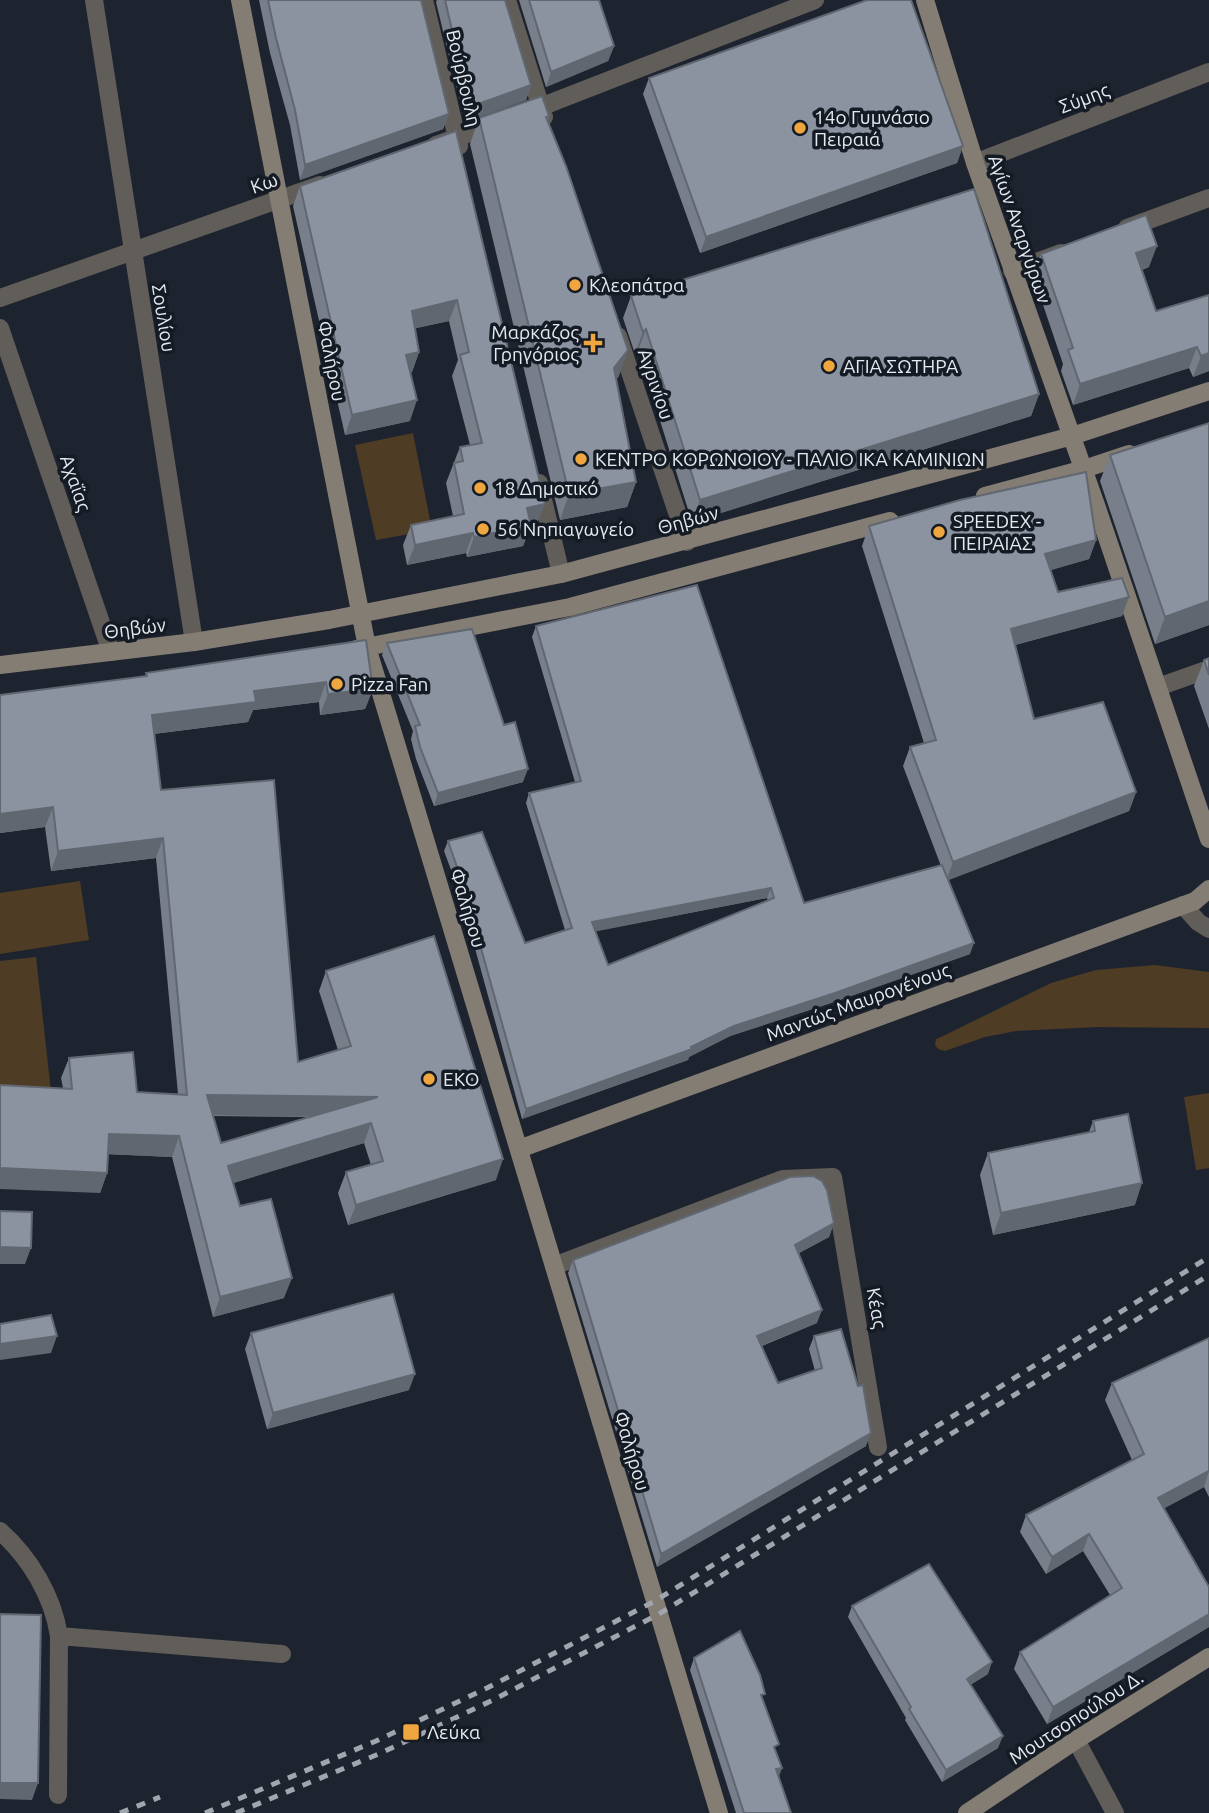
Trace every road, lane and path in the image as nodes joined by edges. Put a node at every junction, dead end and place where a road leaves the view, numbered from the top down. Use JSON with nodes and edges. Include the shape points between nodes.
{"nodes":[{"id":1,"x":94,"y":0,"type":"edge"},
{"id":2,"x":240,"y":0,"type":"edge"},
{"id":3,"x":424,"y":0,"type":"edge"},
{"id":4,"x":507,"y":0,"type":"edge"},
{"id":5,"x":815,"y":0,"type":"edge"},
{"id":6,"x":925,"y":0,"type":"edge"},
{"id":7,"x":1209,"y":72,"type":"edge"},
{"id":8,"x":540,"y":107,"type":"junction"},
{"id":9,"x":549,"y":133,"type":"edge"},
{"id":10,"x":457,"y":137,"type":"junction"},
{"id":11,"x":419,"y":150,"type":"edge"},
{"id":12,"x":975,"y":163,"type":"junction"},
{"id":13,"x":463,"y":164,"type":"edge"},
{"id":14,"x":330,"y":182,"type":"edge"},
{"id":15,"x":1209,"y":198,"type":"edge"},
{"id":16,"x":280,"y":200,"type":"junction"},
{"id":17,"x":1110,"y":234,"type":"edge"},
{"id":18,"x":1073,"y":248,"type":"edge"},
{"id":19,"x":132,"y":252,"type":"junction"},
{"id":20,"x":1012,"y":271,"type":"junction"},
{"id":21,"x":0,"y":298,"type":"edge"},
{"id":22,"x":614,"y":326,"type":"edge"},
{"id":23,"x":0,"y":328,"type":"edge"},
{"id":24,"x":1209,"y":391,"type":"edge"},
{"id":25,"x":1072,"y":436,"type":"junction"},
{"id":26,"x":1144,"y":449,"type":"edge"},
{"id":27,"x":536,"y":468,"type":"edge"},
{"id":28,"x":1084,"y":469,"type":"junction"},
{"id":29,"x":964,"y":501,"type":"edge"},
{"id":30,"x":911,"y":516,"type":"edge"},
{"id":31,"x":687,"y":542,"type":"junction"},
{"id":32,"x":561,"y":574,"type":"junction"},
{"id":33,"x":359,"y":614,"type":"junction"},
{"id":34,"x":194,"y":642,"type":"junction"},
{"id":35,"x":367,"y":647,"type":"junction"},
{"id":36,"x":111,"y":652,"type":"junction"},
{"id":37,"x":336,"y":652,"type":"edge"},
{"id":38,"x":0,"y":665,"type":"edge"},
{"id":39,"x":1209,"y":668,"type":"edge"},
{"id":40,"x":1158,"y":687,"type":"junction"},
{"id":41,"x":1209,"y":839,"type":"edge"},
{"id":42,"x":1209,"y":889,"type":"edge"},
{"id":43,"x":1183,"y":905,"type":"junction"},
{"id":44,"x":1209,"y":929,"type":"edge"},
{"id":45,"x":519,"y":1149,"type":"junction"},
{"id":46,"x":554,"y":1266,"type":"junction"},
{"id":47,"x":878,"y":1447,"type":"dead end"},
{"id":48,"x":0,"y":1531,"type":"edge"},
{"id":49,"x":59,"y":1636,"type":"junction"},
{"id":50,"x":282,"y":1654,"type":"dead end"},
{"id":51,"x":1209,"y":1657,"type":"edge"},
{"id":52,"x":1076,"y":1740,"type":"junction"},
{"id":53,"x":58,"y":1795,"type":"dead end"},
{"id":54,"x":719,"y":1813,"type":"edge"},
{"id":55,"x":967,"y":1813,"type":"edge"},
{"id":56,"x":1115,"y":1813,"type":"edge"}],
"edges":[{"from":1,"to":19,"type":"street","name":"Σουλίου"},
{"from":2,"to":16,"type":"street","name":"Φαλήρου"},
{"from":3,"to":10,"type":"street","name":"Βούρβουλη"},
{"from":4,"to":8,"type":"street"},
{"from":5,"to":8,"type":"street"},
{"from":6,"to":12,"type":"street","name":"Αγίων Αναργύρων"},
{"from":7,"to":12,"type":"street","name":"Σύμης"},
{"from":8,"to":9,"type":"street"},
{"from":8,"to":10,"type":"street"},
{"from":10,"to":11,"type":"street"},
{"from":10,"to":13,"type":"street","name":"Βούρβουλη"},
{"from":12,"to":20,"type":"street","name":"Αγίων Αναργύρων"},
{"from":14,"to":16,"type":"street","name":"Κω"},
{"from":15,"to":17,"type":"street"},
{"from":16,"to":19,"type":"street","name":"Κω"},
{"from":16,"to":33,"type":"street","name":"Φαλήρου"},
{"from":18,"to":20,"type":"street"},
{"from":19,"to":21,"type":"street","name":"Κω"},
{"from":19,"to":34,"type":"street","name":"Σουλίου"},
{"from":20,"to":25,"type":"street","name":"Αγίων Αναργύρων"},
{"from":22,"to":31,"type":"street","name":"Αγρινίου"},
{"from":23,"to":36,"type":"street","name":"Αχαΐας"},
{"from":24,"to":25,"type":"street","name":"Θηβών"},
{"from":25,"to":28,"type":"street","name":"Αγίων Αναργύρων"},
{"from":25,"to":31,"type":"street","name":"Θηβών"},
{"from":26,"to":28,"type":"street"},
{"from":27,"to":32,"type":"street"},
{"from":28,"to":29,"type":"street"},
{"from":28,"to":40,"type":"street"},
{"from":30,"to":35,"type":"street","via":[[570,607]]},
{"from":31,"to":32,"type":"street","name":"Θηβών"},
{"from":32,"to":33,"type":"street","name":"Θηβών"},
{"from":33,"to":34,"type":"street","name":"Θηβών"},
{"from":33,"to":35,"type":"street","name":"Φαλήρου"},
{"from":34,"to":36,"type":"street","name":"Θηβών"},
{"from":35,"to":37,"type":"street"},
{"from":35,"to":45,"type":"street","name":"Φαλήρου"},
{"from":36,"to":38,"type":"street","name":"Θηβών"},
{"from":39,"to":40,"type":"street"},
{"from":40,"to":41,"type":"street"},
{"from":42,"to":43,"type":"street","name":"Μαντώς Μαυρογένους"},
{"from":43,"to":44,"type":"street"},
{"from":43,"to":45,"type":"street","name":"Μαντώς Μαυρογένους"},
{"from":45,"to":46,"type":"street","name":"Φαλήρου"},
{"from":46,"to":47,"type":"street","name":"Κέας","via":[[783,1180],[833,1177]]},
{"from":46,"to":54,"type":"street","name":"Φαλήρου"},
{"from":48,"to":49,"type":"street","via":[[44,1588]]},
{"from":49,"to":50,"type":"street"},
{"from":49,"to":53,"type":"street"},
{"from":51,"to":52,"type":"street","name":"Μουτσοπούλου Δ."},
{"from":52,"to":55,"type":"street","name":"Μουτσοπούλου Δ."},
{"from":52,"to":56,"type":"street"}]}
